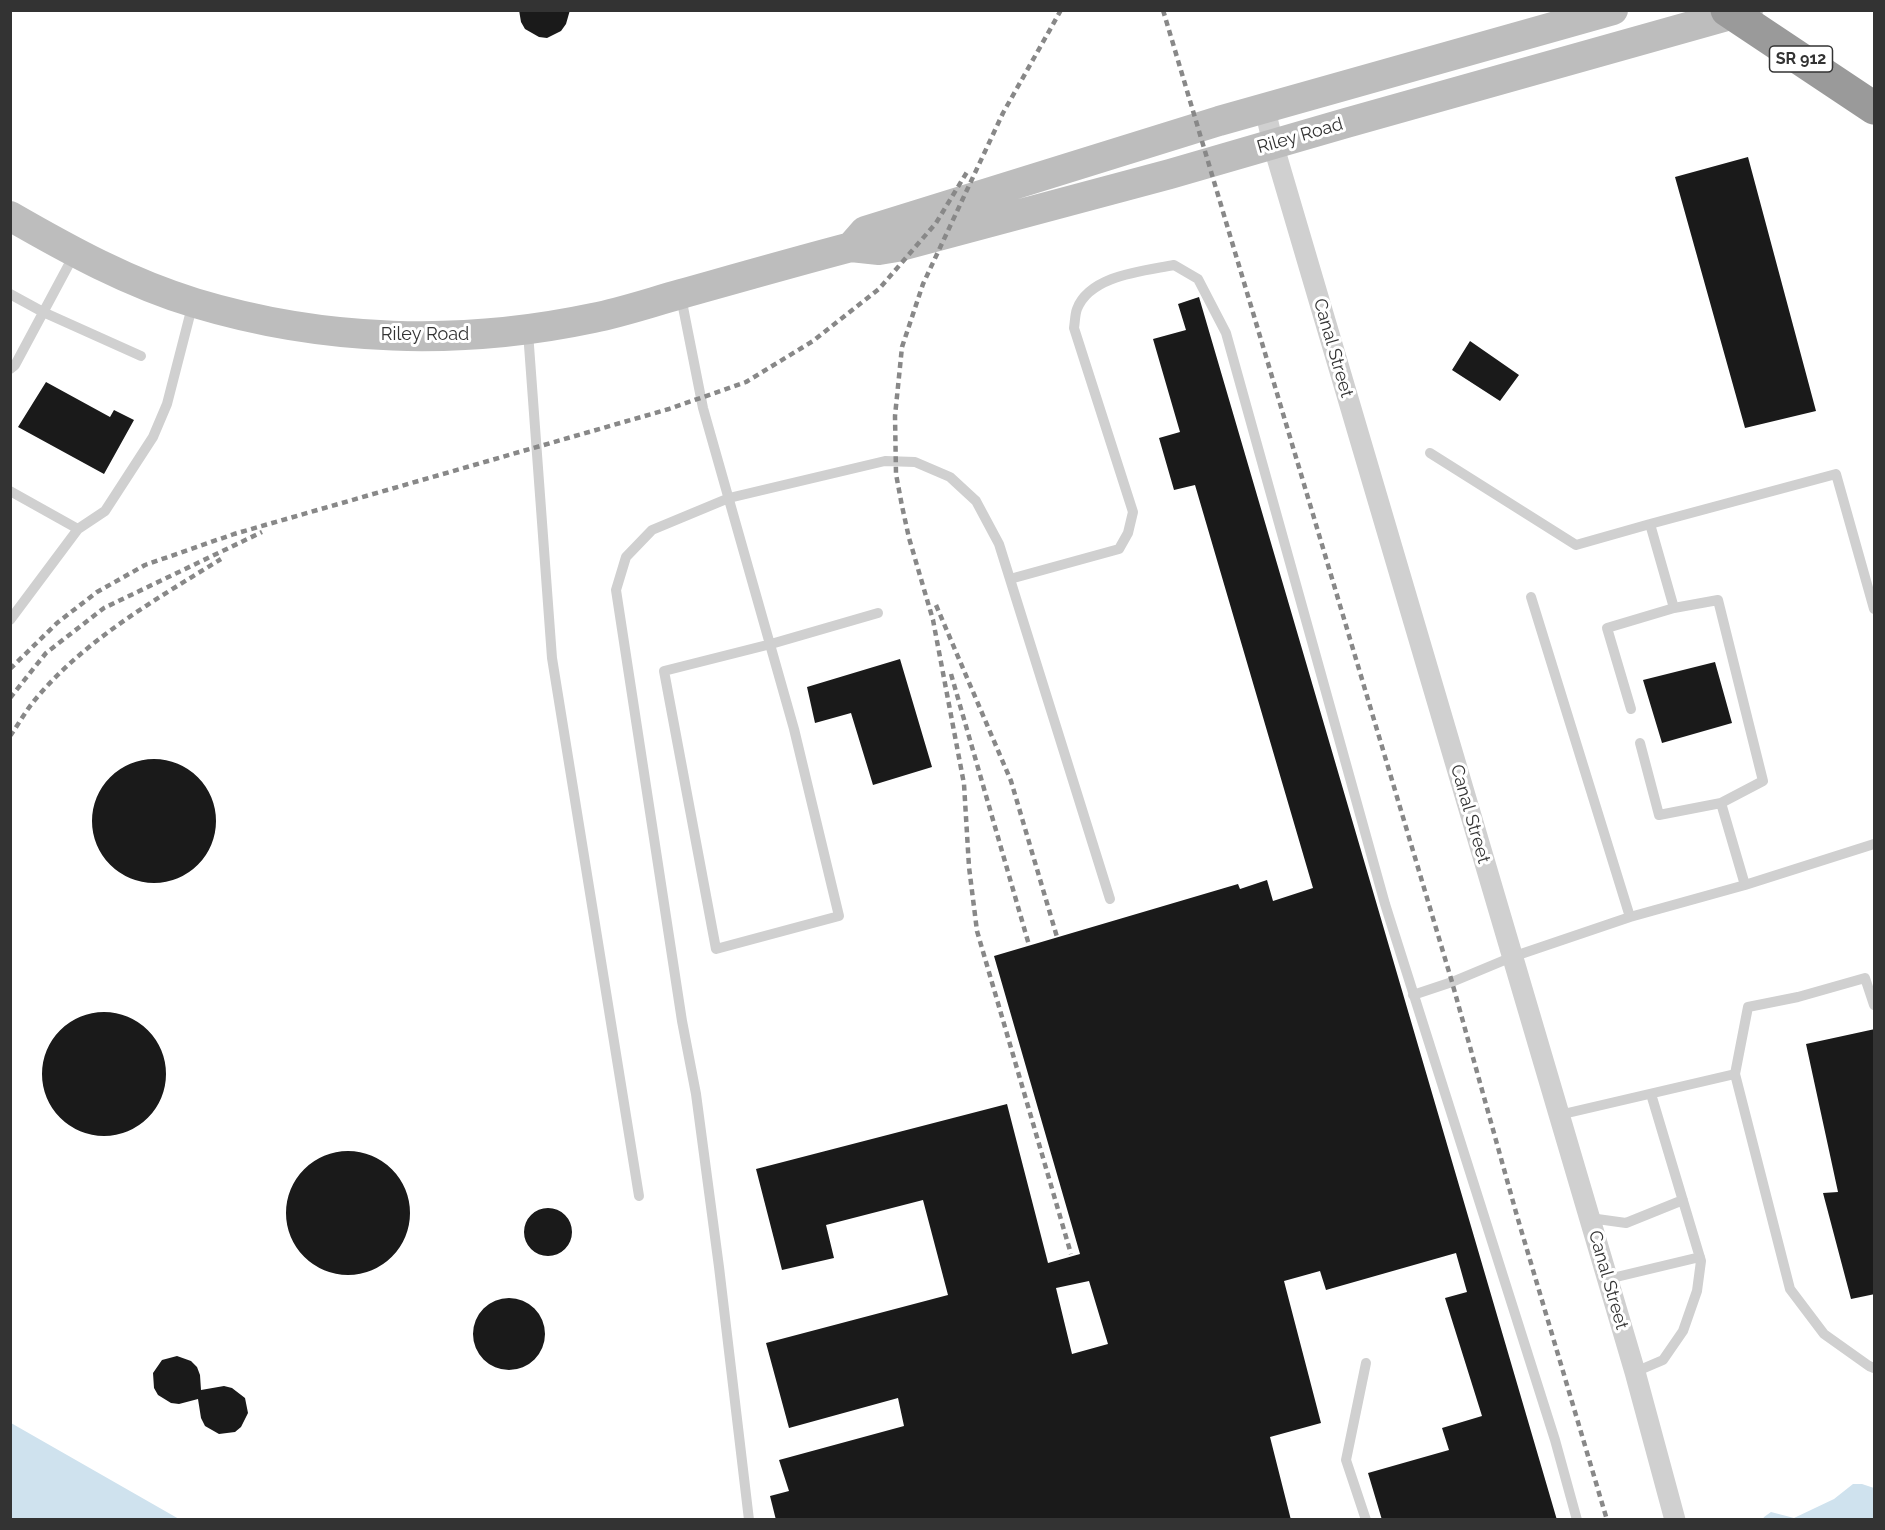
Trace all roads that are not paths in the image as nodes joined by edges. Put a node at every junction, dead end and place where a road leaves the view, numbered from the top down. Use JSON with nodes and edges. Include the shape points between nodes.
{"nodes":[{"id":1,"x":1613,"y":10,"type":"edge"},
{"id":2,"x":1727,"y":10,"type":"edge"},
{"id":3,"x":1748,"y":10,"type":"edge"},
{"id":4,"x":1875,"y":108,"type":"edge"},
{"id":5,"x":1265,"y":109,"type":"junction"},
{"id":6,"x":1273,"y":144,"type":"junction"},
{"id":7,"x":10,"y":216,"type":"edge"},
{"id":8,"x":851,"y":247,"type":"junction"},
{"id":9,"x":75,"y":252,"type":"junction"},
{"id":10,"x":10,"y":294,"type":"edge"},
{"id":11,"x":681,"y":294,"type":"junction"},
{"id":12,"x":193,"y":303,"type":"junction"},
{"id":13,"x":43,"y":312,"type":"junction"},
{"id":14,"x":527,"y":329,"type":"junction"},
{"id":15,"x":141,"y":356,"type":"dead end"},
{"id":16,"x":10,"y":369,"type":"edge"},
{"id":17,"x":1430,"y":453,"type":"dead end"},
{"id":18,"x":10,"y":491,"type":"edge"},
{"id":19,"x":729,"y":498,"type":"junction"},
{"id":20,"x":1650,"y":524,"type":"junction"},
{"id":21,"x":78,"y":530,"type":"junction"},
{"id":22,"x":1010,"y":579,"type":"junction"},
{"id":23,"x":1531,"y":597,"type":"dead end"},
{"id":24,"x":1674,"y":608,"type":"junction"},
{"id":25,"x":1875,"y":609,"type":"edge"},
{"id":26,"x":878,"y":613,"type":"dead end"},
{"id":27,"x":10,"y":620,"type":"edge"},
{"id":28,"x":771,"y":644,"type":"junction"},
{"id":29,"x":1631,"y":709,"type":"dead end"},
{"id":30,"x":1640,"y":743,"type":"dead end"},
{"id":31,"x":1722,"y":804,"type":"junction"},
{"id":32,"x":1875,"y":844,"type":"edge"},
{"id":33,"x":1745,"y":885,"type":"junction"},
{"id":34,"x":1110,"y":899,"type":"dead end"},
{"id":35,"x":1630,"y":917,"type":"junction"},
{"id":36,"x":1512,"y":957,"type":"junction"},
{"id":37,"x":1413,"y":995,"type":"junction"},
{"id":38,"x":1875,"y":1005,"type":"edge"},
{"id":39,"x":1735,"y":1074,"type":"junction"},
{"id":40,"x":1651,"y":1094,"type":"junction"},
{"id":41,"x":1559,"y":1115,"type":"junction"},
{"id":42,"x":639,"y":1197,"type":"dead end"},
{"id":43,"x":1683,"y":1200,"type":"junction"},
{"id":44,"x":1590,"y":1218,"type":"junction"},
{"id":45,"x":1700,"y":1257,"type":"junction"},
{"id":46,"x":1608,"y":1279,"type":"junction"},
{"id":47,"x":1366,"y":1363,"type":"dead end"},
{"id":48,"x":1875,"y":1368,"type":"edge"},
{"id":49,"x":1635,"y":1372,"type":"junction"},
{"id":50,"x":749,"y":1520,"type":"edge"},
{"id":51,"x":1366,"y":1520,"type":"edge"},
{"id":52,"x":1577,"y":1520,"type":"edge"},
{"id":53,"x":1676,"y":1520,"type":"edge"}],
"edges":[{"from":1,"to":5,"type":"main road","name":"Riley Road"},
{"from":2,"to":4,"type":"highway","number":"SR 912","bridge":true},
{"from":3,"to":6,"type":"main road","name":"Riley Road"},
{"from":5,"to":6,"type":"street","name":"Canal Street"},
{"from":5,"to":8,"type":"main road","name":"Riley Road","via":[[866,231]]},
{"from":6,"to":8,"type":"main road","name":"Riley Road","via":[[886,249]]},
{"from":6,"to":36,"type":"street","name":"Canal Street"},
{"from":7,"to":9,"type":"main road","name":"Riley Road"},
{"from":8,"to":11,"type":"main road","name":"Riley Road"},
{"from":9,"to":12,"type":"main road","name":"Riley Road"},
{"from":9,"to":13,"type":"lane"},
{"from":10,"to":13,"type":"lane"},
{"from":11,"to":14,"type":"main road","name":"Riley Road","via":[[597,318]]},
{"from":11,"to":19,"type":"lane","via":[[703,408]]},
{"from":12,"to":14,"type":"main road","name":"Riley Road","via":[[267,321],[337,332],[420,338]]},
{"from":12,"to":21,"type":"lane","via":[[167,404],[153,437],[105,512]]},
{"from":13,"to":15,"type":"lane"},
{"from":13,"to":16,"type":"lane"},
{"from":14,"to":42,"type":"lane","via":[[552,658]]},
{"from":17,"to":20,"type":"lane","via":[[1575,545]]},
{"from":18,"to":21,"type":"lane"},
{"from":19,"to":22,"type":"lane","via":[[885,461],[915,462],[950,477],[976,501],[999,544]]},
{"from":19,"to":28,"type":"lane"},
{"from":19,"to":50,"type":"lane","via":[[652,530],[626,556],[616,590],[696,1094]]},
{"from":20,"to":24,"type":"lane"},
{"from":20,"to":25,"type":"lane","via":[[1836,474]]},
{"from":21,"to":27,"type":"lane"},
{"from":22,"to":34,"type":"lane"},
{"from":22,"to":37,"type":"lane","via":[[1119,549],[1128,533],[1133,512],[1074,327],[1078,307],[1093,288],[1121,275],[1174,265],[1198,279],[1226,333]]},
{"from":23,"to":35,"type":"lane"},
{"from":24,"to":29,"type":"lane","via":[[1607,628]]},
{"from":24,"to":31,"type":"lane","via":[[1718,600],[1763,781]]},
{"from":26,"to":28,"type":"lane"},
{"from":28,"to":28,"type":"lane","via":[[839,916],[716,949],[664,671]]},
{"from":30,"to":31,"type":"lane","via":[[1659,815]]},
{"from":31,"to":33,"type":"lane"},
{"from":32,"to":33,"type":"lane"},
{"from":33,"to":35,"type":"lane"},
{"from":35,"to":36,"type":"lane"},
{"from":36,"to":37,"type":"lane"},
{"from":36,"to":41,"type":"street","name":"Canal Street"},
{"from":37,"to":52,"type":"lane"},
{"from":38,"to":39,"type":"lane","via":[[1865,978],[1748,1007]]},
{"from":39,"to":40,"type":"lane"},
{"from":39,"to":48,"type":"lane","via":[[1790,1289],[1824,1334]]},
{"from":40,"to":41,"type":"lane"},
{"from":40,"to":43,"type":"lane"},
{"from":41,"to":44,"type":"street","name":"Canal Street"},
{"from":43,"to":44,"type":"lane","via":[[1626,1223]]},
{"from":43,"to":45,"type":"lane"},
{"from":44,"to":46,"type":"street","name":"Canal Street"},
{"from":45,"to":46,"type":"lane"},
{"from":45,"to":49,"type":"lane","via":[[1697,1291],[1683,1331],[1663,1360]]},
{"from":46,"to":49,"type":"street","name":"Canal Street"},
{"from":47,"to":51,"type":"lane","via":[[1346,1460]]},
{"from":49,"to":53,"type":"street","name":"Canal Street"}]}
